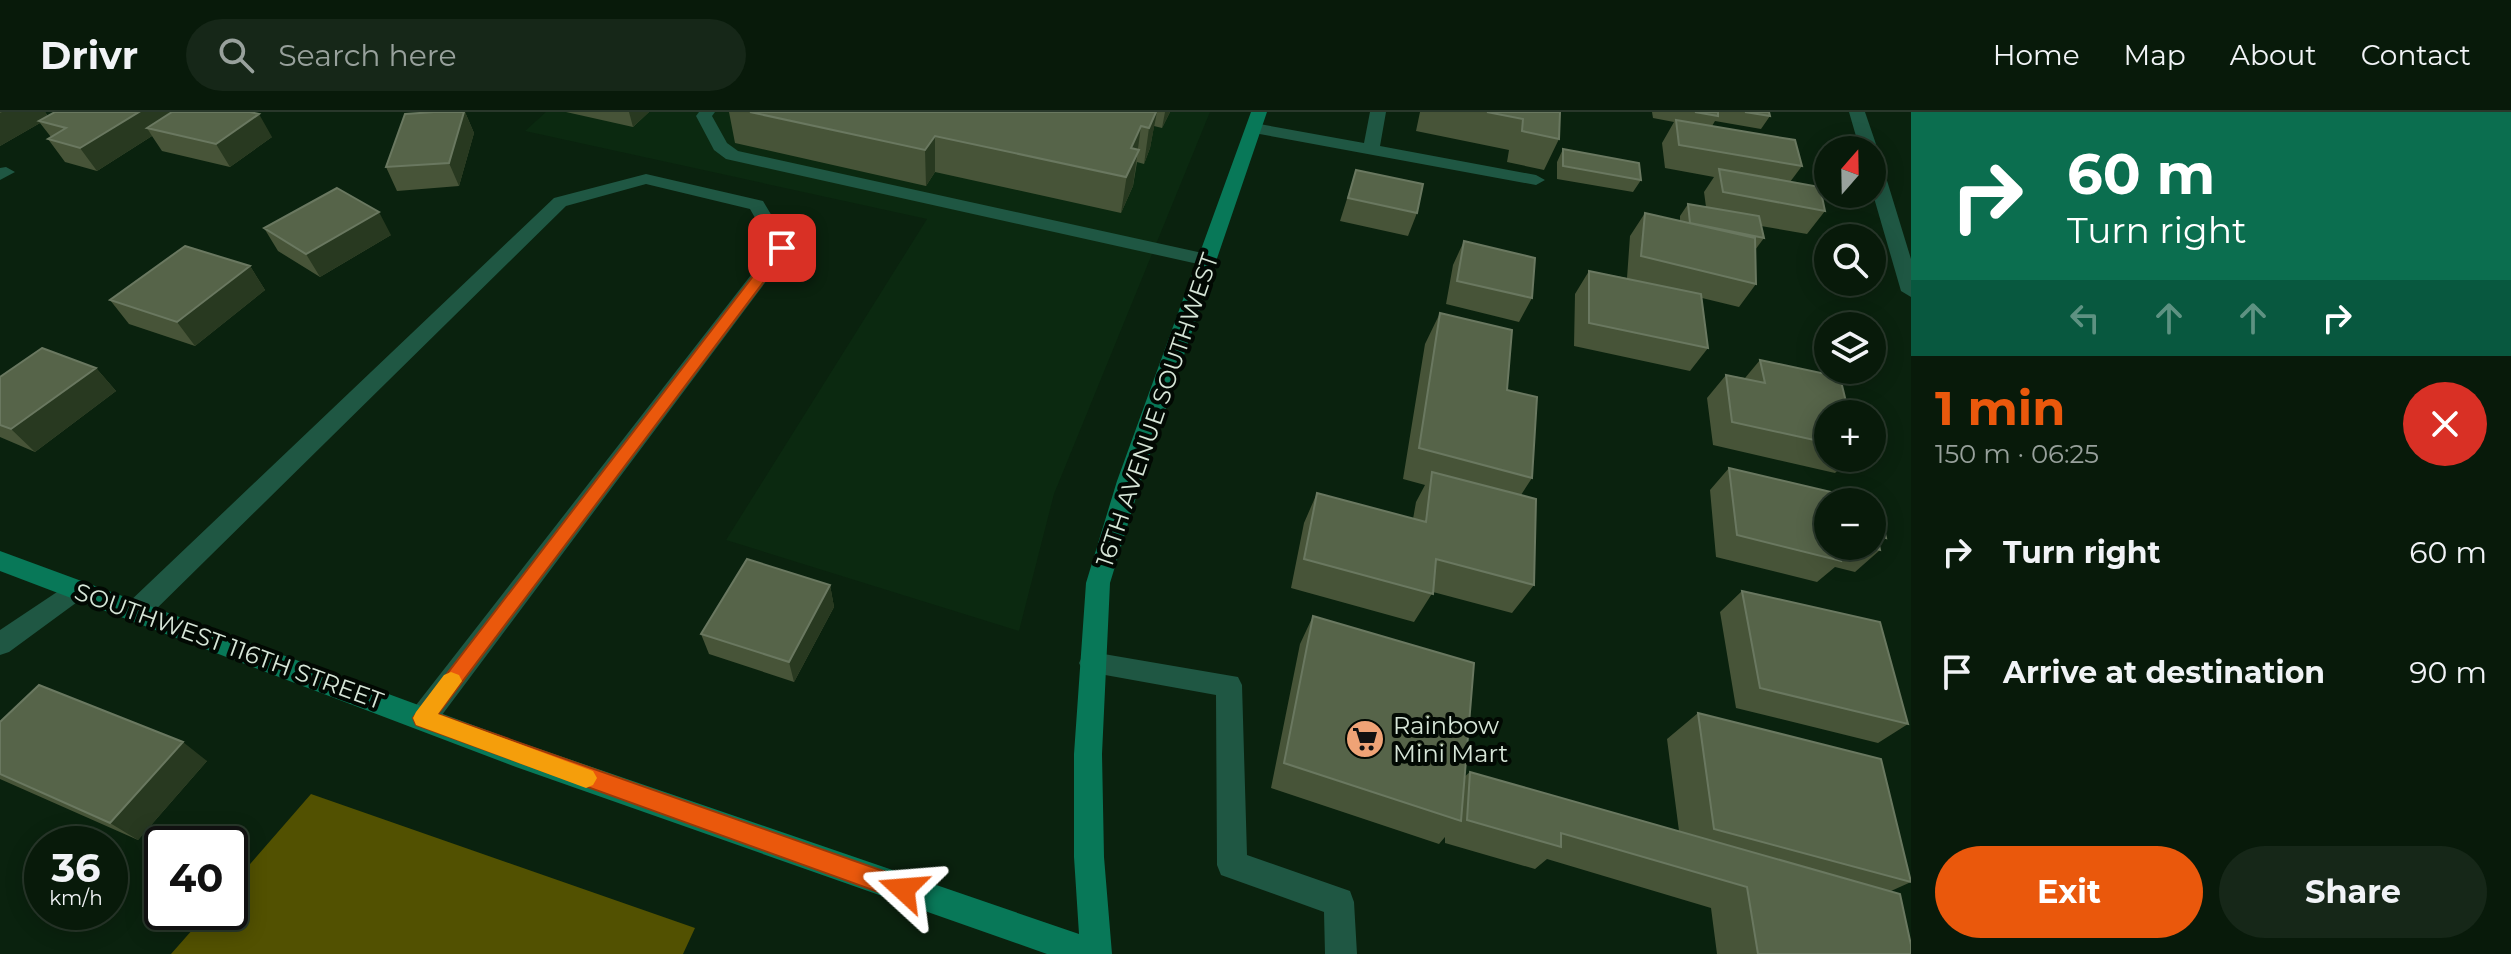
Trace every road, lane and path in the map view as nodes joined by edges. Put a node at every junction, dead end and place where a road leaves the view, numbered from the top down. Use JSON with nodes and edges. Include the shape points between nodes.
{"nodes":[{"id":1,"x":707,"y":112,"type":"edge"},
{"id":2,"x":1378,"y":112,"type":"edge"},
{"id":3,"x":1857,"y":112,"type":"edge"},
{"id":4,"x":1257,"y":120,"type":"edge"},
{"id":5,"x":1865,"y":136,"type":"edge"},
{"id":6,"x":1371,"y":149,"type":"junction"},
{"id":7,"x":1536,"y":180,"type":"dead end"},
{"id":8,"x":1886,"y":208,"type":"edge"},
{"id":9,"x":1207,"y":260,"type":"junction"},
{"id":10,"x":1911,"y":291,"type":"edge"},
{"id":11,"x":0,"y":561,"type":"edge"},
{"id":12,"x":75,"y":590,"type":"junction"},
{"id":13,"x":136,"y":612,"type":"junction"},
{"id":14,"x":0,"y":644,"type":"edge"},
{"id":15,"x":1092,"y":663,"type":"junction"},
{"id":16,"x":423,"y":718,"type":"junction"},
{"id":17,"x":1094,"y":954,"type":"edge"},
{"id":18,"x":1341,"y":954,"type":"edge"}],
"edges":[{"from":1,"to":9,"type":"street","via":[[704,116],[720,146],[732,155]]},
{"from":2,"to":6,"type":"street"},
{"from":3,"to":5,"type":"street"},
{"from":4,"to":6,"type":"street"},
{"from":4,"to":9,"type":"main road","name":"16TH AVENUE SOUTHWEST"},
{"from":6,"to":7,"type":"street"},
{"from":8,"to":10,"type":"street"},
{"from":9,"to":15,"type":"main road","name":"16TH AVENUE SOUTHWEST","via":[[1098,583]]},
{"from":11,"to":12,"type":"main road","name":"SOUTHWEST 116TH STREET"},
{"from":12,"to":13,"type":"main road","name":"SOUTHWEST 116TH STREET"},
{"from":12,"to":14,"type":"street"},
{"from":13,"to":16,"type":"main road","name":"SOUTHWEST 116TH STREET"},
{"from":13,"to":16,"type":"street","via":[[560,202],[646,179],[757,205],[782,248]]},
{"from":15,"to":17,"type":"main road","name":"16TH AVENUE SOUTHWEST","via":[[1088,754]]},
{"from":15,"to":18,"type":"street","via":[[1229,685],[1232,865],[1339,902]]},
{"from":16,"to":17,"type":"main road","name":"SOUTHWEST 116TH STREET"}]}
